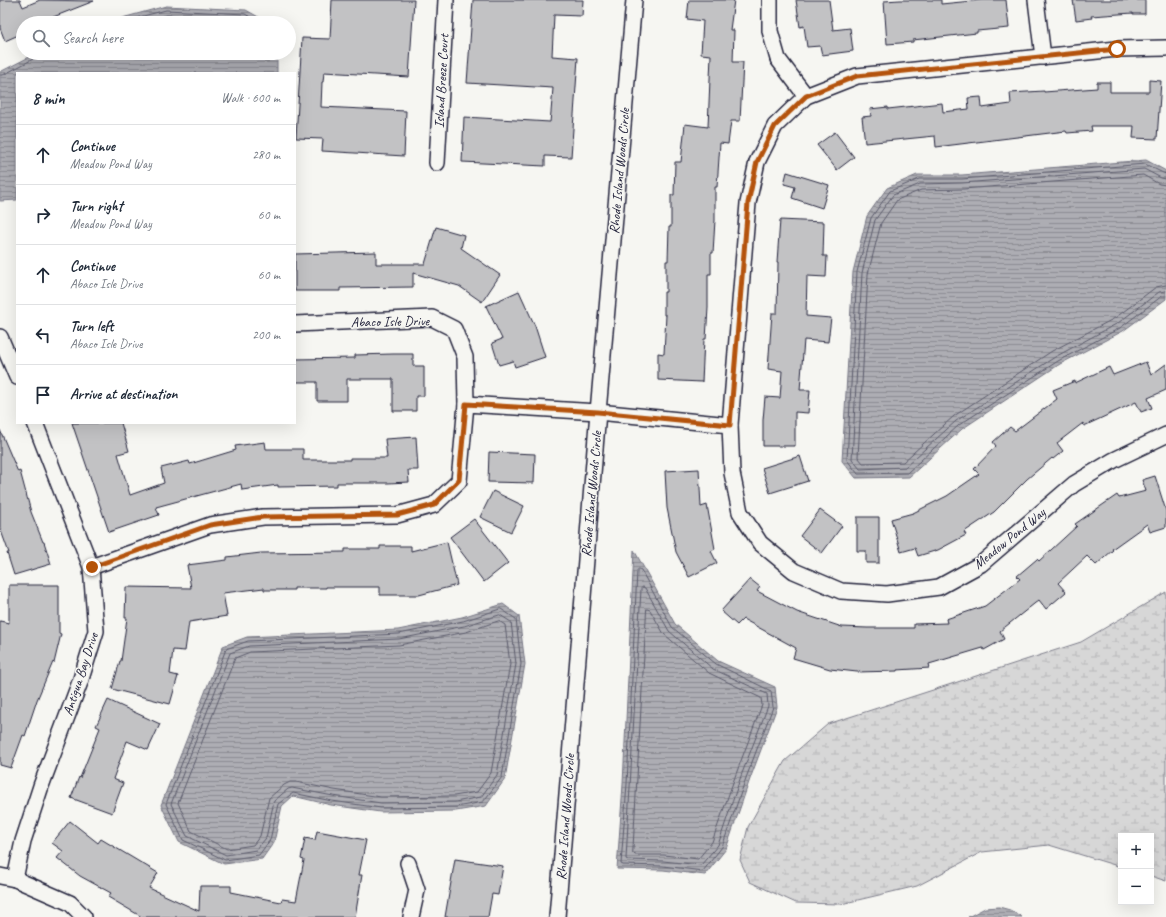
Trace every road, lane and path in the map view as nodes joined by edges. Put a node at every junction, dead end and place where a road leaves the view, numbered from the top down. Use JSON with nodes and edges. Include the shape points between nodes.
{"nodes":[{"id":1,"x":446,"y":0,"type":"edge"},
{"id":2,"x":634,"y":0,"type":"edge"},
{"id":3,"x":770,"y":0,"type":"edge"},
{"id":4,"x":1036,"y":0,"type":"edge"},
{"id":5,"x":1166,"y":48,"type":"edge"},
{"id":6,"x":1043,"y":57,"type":"junction"},
{"id":7,"x":806,"y":96,"type":"junction"},
{"id":8,"x":437,"y":163,"type":"dead end"},
{"id":9,"x":296,"y":324,"type":"edge"},
{"id":10,"x":0,"y":337,"type":"edge"},
{"id":11,"x":16,"y":375,"type":"edge"},
{"id":12,"x":466,"y":404,"type":"junction"},
{"id":13,"x":598,"y":412,"type":"junction"},
{"id":14,"x":35,"y":424,"type":"edge"},
{"id":15,"x":730,"y":425,"type":"junction"},
{"id":16,"x":1166,"y":435,"type":"edge"},
{"id":17,"x":92,"y":567,"type":"junction"},
{"id":18,"x":408,"y":863,"type":"dead end"},
{"id":19,"x":0,"y":876,"type":"edge"},
{"id":20,"x":15,"y":879,"type":"junction"},
{"id":21,"x":84,"y":917,"type":"edge"},
{"id":22,"x":412,"y":917,"type":"edge"},
{"id":23,"x":557,"y":917,"type":"edge"}],
"edges":[{"from":1,"to":8,"type":"street","name":"Island Breeze Court"},
{"from":2,"to":13,"type":"street","name":"Rhode Island Woods Circle"},
{"from":3,"to":7,"type":"street","via":[[770,31],[778,59]]},
{"from":4,"to":6,"type":"street"},
{"from":5,"to":6,"type":"street","name":"Meadow Pond Way","via":[[1117,49]]},
{"from":6,"to":7,"type":"street","name":"Meadow Pond Way","via":[[857,76]]},
{"from":7,"to":15,"type":"street","name":"Meadow Pond Way","via":[[775,126],[757,162],[748,203]]},
{"from":9,"to":12,"type":"street","name":"Abaco Isle Drive","via":[[432,318],[454,329],[465,357]]},
{"from":10,"to":11,"type":"street"},
{"from":12,"to":13,"type":"street"},
{"from":12,"to":17,"type":"street","name":"Abaco Isle Drive","via":[[459,480],[434,505],[397,515],[263,517],[210,525]]},
{"from":13,"to":15,"type":"street"},
{"from":13,"to":23,"type":"street","name":"Rhode Island Woods Circle"},
{"from":14,"to":17,"type":"street","name":"Antigua Bay Drive"},
{"from":15,"to":16,"type":"street","name":"Meadow Pond Way","via":[[732,473],[740,512],[760,543],[794,571],[841,591],[888,594],[939,587],[981,564],[1074,484],[1114,460]]},
{"from":17,"to":20,"type":"street","name":"Antigua Bay Drive","via":[[96,632],[41,786],[23,841]]},
{"from":18,"to":22,"type":"street","via":[[417,890]]},
{"from":19,"to":20,"type":"street"},
{"from":20,"to":21,"type":"street","via":[[70,903]]}]}
